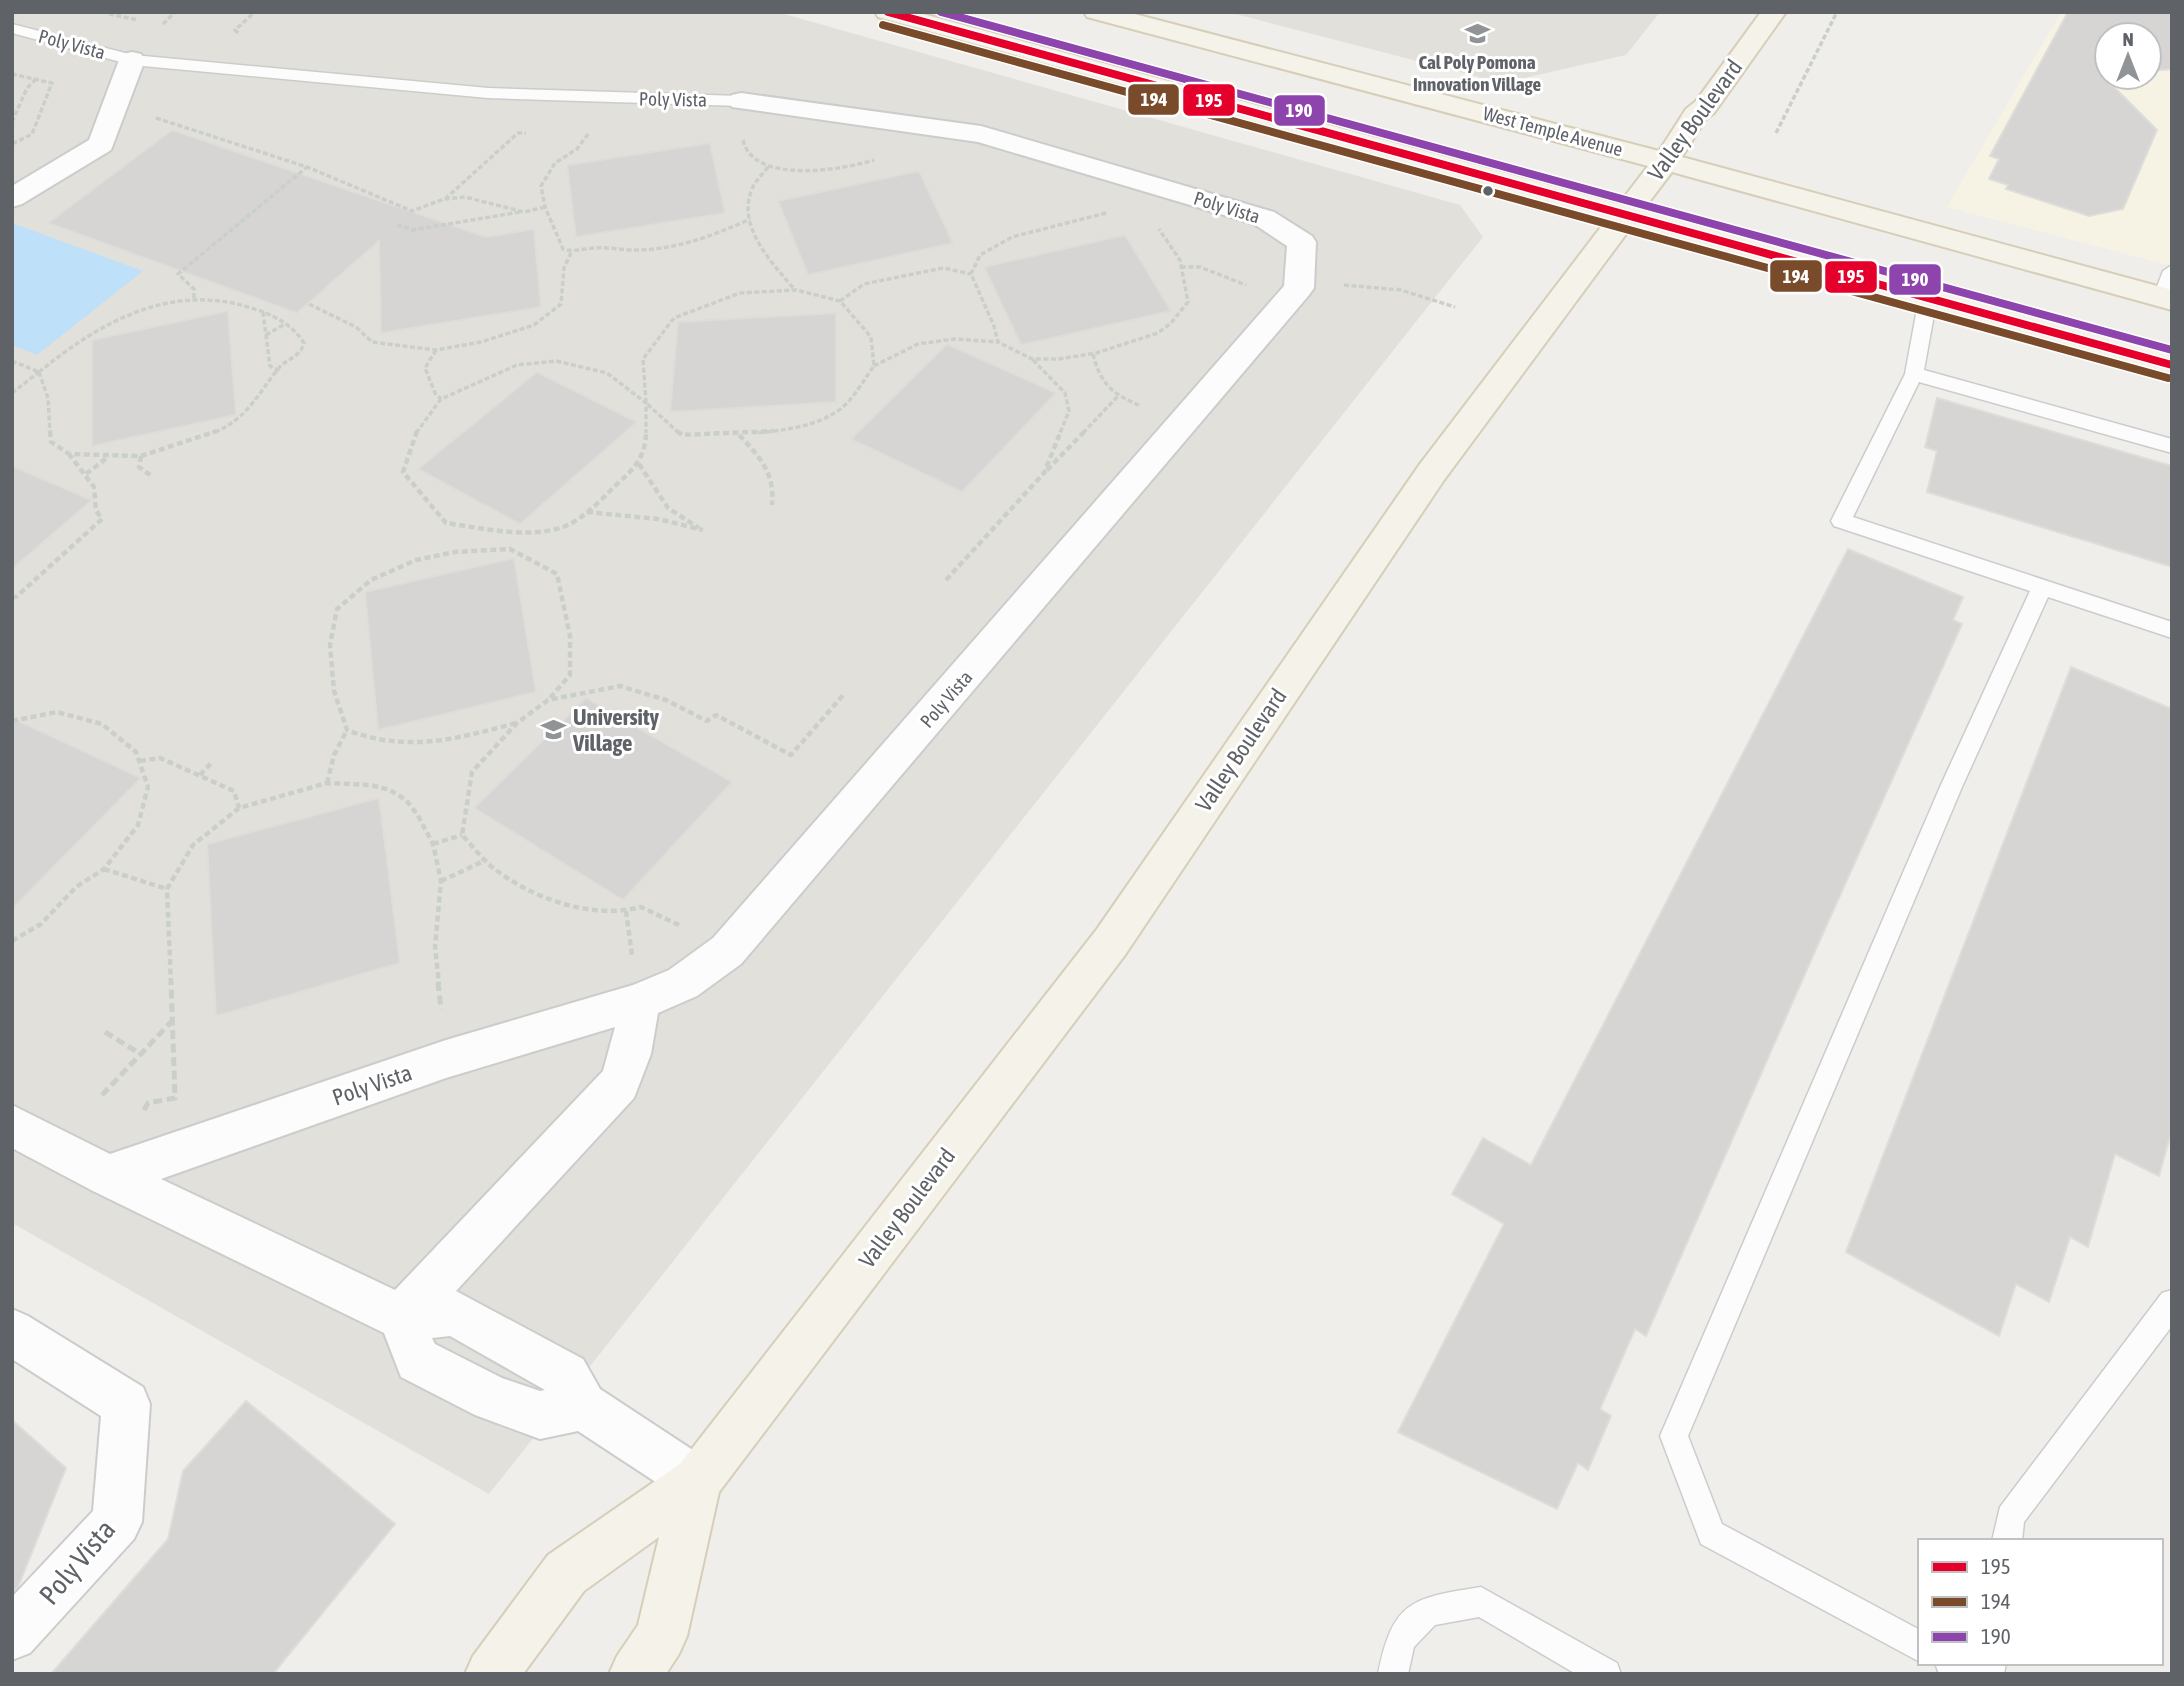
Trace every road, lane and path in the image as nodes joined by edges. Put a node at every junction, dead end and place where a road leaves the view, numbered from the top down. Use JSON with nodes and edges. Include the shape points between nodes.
{"nodes":[{"id":1,"x":175,"y":12,"type":"edge"},
{"id":2,"x":887,"y":12,"type":"edge"},
{"id":3,"x":1096,"y":12,"type":"edge"},
{"id":4,"x":1774,"y":12,"type":"edge"},
{"id":5,"x":1837,"y":12,"type":"edge"},
{"id":6,"x":163,"y":24,"type":"dead end"},
{"id":7,"x":12,"y":29,"type":"edge"},
{"id":8,"x":132,"y":60,"type":"junction"},
{"id":9,"x":12,"y":74,"type":"edge"},
{"id":10,"x":36,"y":79,"type":"junction"},
{"id":11,"x":741,"y":101,"type":"joint"},
{"id":12,"x":155,"y":117,"type":"dead end"},
{"id":13,"x":12,"y":122,"type":"edge"},
{"id":14,"x":1776,"y":132,"type":"dead end"},
{"id":15,"x":529,"y":133,"type":"dead end"},
{"id":16,"x":577,"y":134,"type":"dead end"},
{"id":17,"x":730,"y":139,"type":"dead end"},
{"id":18,"x":12,"y":144,"type":"edge"},
{"id":19,"x":880,"y":158,"type":"dead end"},
{"id":20,"x":1666,"y":161,"type":"junction"},
{"id":21,"x":307,"y":167,"type":"junction"},
{"id":22,"x":768,"y":167,"type":"junction"},
{"id":23,"x":12,"y":198,"type":"edge"},
{"id":24,"x":444,"y":199,"type":"junction"},
{"id":25,"x":545,"y":207,"type":"junction"},
{"id":26,"x":1094,"y":209,"type":"dead end"},
{"id":27,"x":524,"y":212,"type":"junction"},
{"id":28,"x":1626,"y":214,"type":"junction"},
{"id":29,"x":750,"y":219,"type":"junction"},
{"id":30,"x":397,"y":225,"type":"dead end"},
{"id":31,"x":1147,"y":225,"type":"dead end"},
{"id":32,"x":571,"y":253,"type":"junction"},
{"id":33,"x":1181,"y":267,"type":"junction"},
{"id":34,"x":971,"y":274,"type":"junction"},
{"id":35,"x":1299,"y":288,"type":"junction"},
{"id":36,"x":2169,"y":289,"type":"edge"},
{"id":37,"x":796,"y":290,"type":"junction"},
{"id":38,"x":194,"y":298,"type":"junction"},
{"id":39,"x":1928,"y":298,"type":"junction"},
{"id":40,"x":841,"y":301,"type":"junction"},
{"id":41,"x":309,"y":304,"type":"dead end"},
{"id":42,"x":1455,"y":307,"type":"dead end"},
{"id":43,"x":263,"y":312,"type":"junction"},
{"id":44,"x":285,"y":324,"type":"junction"},
{"id":45,"x":266,"y":335,"type":"junction"},
{"id":46,"x":998,"y":342,"type":"junction"},
{"id":47,"x":436,"y":351,"type":"junction"},
{"id":48,"x":1093,"y":354,"type":"junction"},
{"id":49,"x":1033,"y":360,"type":"junction"},
{"id":50,"x":12,"y":361,"type":"edge"},
{"id":51,"x":2172,"y":365,"type":"edge"},
{"id":52,"x":874,"y":366,"type":"junction"},
{"id":53,"x":278,"y":371,"type":"junction"},
{"id":54,"x":40,"y":372,"type":"junction"},
{"id":55,"x":1914,"y":374,"type":"junction"},
{"id":56,"x":12,"y":393,"type":"edge"},
{"id":57,"x":1118,"y":396,"type":"junction"},
{"id":58,"x":441,"y":399,"type":"junction"},
{"id":59,"x":646,"y":403,"type":"junction"},
{"id":60,"x":1181,"y":425,"type":"junction"},
{"id":61,"x":738,"y":434,"type":"junction"},
{"id":62,"x":2172,"y":446,"type":"edge"},
{"id":63,"x":69,"y":453,"type":"junction"},
{"id":64,"x":109,"y":456,"type":"junction"},
{"id":65,"x":141,"y":456,"type":"junction"},
{"id":66,"x":639,"y":464,"type":"junction"},
{"id":67,"x":1044,"y":473,"type":"junction"},
{"id":68,"x":86,"y":474,"type":"junction"},
{"id":69,"x":153,"y":477,"type":"dead end"},
{"id":70,"x":772,"y":505,"type":"dead end"},
{"id":71,"x":587,"y":512,"type":"junction"},
{"id":72,"x":946,"y":580,"type":"dead end"},
{"id":73,"x":2042,"y":587,"type":"junction"},
{"id":74,"x":12,"y":597,"type":"edge"},
{"id":75,"x":2172,"y":630,"type":"edge"},
{"id":76,"x":844,"y":694,"type":"dead end"},
{"id":77,"x":548,"y":700,"type":"junction"},
{"id":78,"x":12,"y":721,"type":"edge"},
{"id":79,"x":517,"y":723,"type":"junction"},
{"id":80,"x":347,"y":730,"type":"junction"},
{"id":81,"x":140,"y":761,"type":"junction"},
{"id":82,"x":212,"y":762,"type":"dead end"},
{"id":83,"x":200,"y":775,"type":"junction"},
{"id":84,"x":327,"y":783,"type":"junction"},
{"id":85,"x":239,"y":808,"type":"junction"},
{"id":86,"x":462,"y":835,"type":"junction"},
{"id":87,"x":433,"y":844,"type":"junction"},
{"id":88,"x":486,"y":860,"type":"junction"},
{"id":89,"x":104,"y":869,"type":"junction"},
{"id":90,"x":440,"y":881,"type":"junction"},
{"id":91,"x":166,"y":889,"type":"junction"},
{"id":92,"x":12,"y":941,"type":"edge"},
{"id":93,"x":727,"y":951,"type":"junction"},
{"id":94,"x":638,"y":1002,"type":"junction"},
{"id":95,"x":171,"y":1022,"type":"junction"},
{"id":96,"x":105,"y":1032,"type":"dead end"},
{"id":97,"x":139,"y":1053,"type":"junction"},
{"id":98,"x":446,"y":1059,"type":"junction"},
{"id":99,"x":102,"y":1095,"type":"dead end"},
{"id":100,"x":12,"y":1125,"type":"edge"},
{"id":101,"x":108,"y":1176,"type":"junction"},
{"id":102,"x":2172,"y":1303,"type":"edge"},
{"id":103,"x":401,"y":1317,"type":"junction"},
{"id":104,"x":12,"y":1332,"type":"edge"},
{"id":105,"x":697,"y":1481,"type":"junction"},
{"id":106,"x":2007,"y":1539,"type":"edge"},
{"id":107,"x":12,"y":1635,"type":"edge"},
{"id":108,"x":1918,"y":1646,"type":"edge"},
{"id":109,"x":1954,"y":1665,"type":"edge"},
{"id":110,"x":491,"y":1674,"type":"edge"},
{"id":111,"x":635,"y":1674,"type":"edge"},
{"id":112,"x":1393,"y":1674,"type":"edge"},
{"id":113,"x":1606,"y":1674,"type":"edge"},
{"id":114,"x":1970,"y":1674,"type":"edge"}],
"edges":[{"from":1,"to":6,"type":"path"},
{"from":2,"to":28,"type":"main road"},
{"from":3,"to":20,"type":"main road","name":"West Temple Avenue"},
{"from":4,"to":20,"type":"main road","name":"Valley Boulevard","via":[[1695,115]]},
{"from":5,"to":14,"type":"path"},
{"from":7,"to":8,"type":"lane","name":"Poly Vista"},
{"from":8,"to":11,"type":"lane","name":"Poly Vista","via":[[488,93]]},
{"from":8,"to":23,"type":"street","name":"Poly Vista","via":[[102,144]]},
{"from":9,"to":10,"type":"path"},
{"from":10,"to":13,"type":"path"},
{"from":10,"to":18,"type":"path","via":[[52,83],[32,134]]},
{"from":11,"to":35,"type":"street","name":"Poly Vista","via":[[981,134],[1264,218],[1302,242]]},
{"from":12,"to":21,"type":"path"},
{"from":15,"to":24,"type":"path","via":[[517,133]]},
{"from":16,"to":25,"type":"path","via":[[588,134],[577,149],[555,163],[541,186]]},
{"from":17,"to":22,"type":"path","via":[[743,139],[745,149]]},
{"from":19,"to":22,"type":"path","via":[[823,169]]},
{"from":20,"to":28,"type":"main road","name":"Valley Boulevard"},
{"from":20,"to":36,"type":"main road","name":"West Temple Avenue"},
{"from":21,"to":24,"type":"path","via":[[412,211]]},
{"from":21,"to":38,"type":"path","via":[[178,274],[194,289]]},
{"from":22,"to":29,"type":"path","via":[[752,190]]},
{"from":24,"to":27,"type":"path","via":[[466,197]]},
{"from":25,"to":27,"type":"path"},
{"from":25,"to":32,"type":"path","via":[[563,249]]},
{"from":26,"to":34,"type":"path","via":[[1108,213],[1012,237],[980,255]]},
{"from":27,"to":30,"type":"path","via":[[412,230]]},
{"from":28,"to":39,"type":"main road"},
{"from":28,"to":105,"type":"main road","name":"Valley Boulevard","via":[[1432,472],[1111,942]]},
{"from":29,"to":32,"type":"path","via":[[719,234],[677,245],[636,250],[590,248]]},
{"from":29,"to":37,"type":"path","via":[[764,254]]},
{"from":31,"to":33,"type":"path","via":[[1161,230]]},
{"from":32,"to":47,"type":"path","via":[[564,268],[561,304],[534,325]]},
{"from":33,"to":35,"type":"path","via":[[1200,267],[1259,290]]},
{"from":33,"to":48,"type":"path","via":[[1188,302],[1177,317],[1158,334]]},
{"from":34,"to":40,"type":"path","via":[[943,268],[864,284]]},
{"from":34,"to":46,"type":"path"},
{"from":35,"to":42,"type":"path","via":[[1374,284],[1424,294]]},
{"from":35,"to":60,"type":"street","name":"Poly Vista"},
{"from":37,"to":40,"type":"path"},
{"from":37,"to":59,"type":"path","via":[[740,293],[674,318],[643,359]]},
{"from":38,"to":43,"type":"path","via":[[239,302]]},
{"from":38,"to":54,"type":"path","via":[[149,306],[94,331]]},
{"from":39,"to":51,"type":"main road"},
{"from":39,"to":55,"type":"lane"},
{"from":40,"to":52,"type":"path","via":[[872,337]]},
{"from":41,"to":47,"type":"path","via":[[356,327],[372,342]]},
{"from":43,"to":44,"type":"path"},
{"from":43,"to":45,"type":"path"},
{"from":44,"to":45,"type":"path"},
{"from":44,"to":53,"type":"path","via":[[304,344],[301,354]]},
{"from":45,"to":53,"type":"path","via":[[270,366]]},
{"from":46,"to":49,"type":"path"},
{"from":46,"to":52,"type":"path","via":[[955,339],[918,344]]},
{"from":47,"to":58,"type":"path","via":[[425,368]]},
{"from":48,"to":49,"type":"path"},
{"from":48,"to":57,"type":"path","via":[[1098,379]]},
{"from":49,"to":67,"type":"path","via":[[1065,393],[1069,411]]},
{"from":50,"to":54,"type":"path"},
{"from":52,"to":61,"type":"path","via":[[844,407],[804,427]]},
{"from":53,"to":65,"type":"path","via":[[254,405],[223,429]]},
{"from":54,"to":56,"type":"path"},
{"from":54,"to":63,"type":"path","via":[[51,408],[51,442]]},
{"from":55,"to":62,"type":"lane"},
{"from":55,"to":73,"type":"lane","via":[[1841,521]]},
{"from":57,"to":60,"type":"path"},
{"from":57,"to":67,"type":"path"},
{"from":58,"to":59,"type":"path","via":[[517,365],[556,361],[607,373]]},
{"from":58,"to":71,"type":"path","via":[[418,428],[403,472],[446,523],[519,534],[568,525]]},
{"from":59,"to":61,"type":"path","via":[[682,435]]},
{"from":59,"to":66,"type":"path","via":[[646,443]]},
{"from":60,"to":93,"type":"street","name":"Poly Vista"},
{"from":61,"to":70,"type":"path","via":[[770,470],[775,486]]},
{"from":63,"to":64,"type":"path"},
{"from":63,"to":68,"type":"path"},
{"from":64,"to":65,"type":"path"},
{"from":64,"to":68,"type":"path"},
{"from":65,"to":69,"type":"path","via":[[139,467]]},
{"from":66,"to":71,"type":"path"},
{"from":66,"to":71,"type":"path","via":[[668,508],[703,530],[657,519]]},
{"from":67,"to":72,"type":"path"},
{"from":68,"to":74,"type":"path","via":[[102,519]]},
{"from":73,"to":75,"type":"lane"},
{"from":73,"to":108,"type":"lane","via":[[1951,787],[1674,1436],[1711,1534]]},
{"from":76,"to":77,"type":"path","via":[[790,755],[716,715],[707,721],[666,700],[621,686]]},
{"from":77,"to":79,"type":"path"},
{"from":77,"to":80,"type":"path","via":[[570,675],[570,636],[557,574],[510,549],[456,552],[416,559],[371,580],[337,609],[330,645],[334,691]]},
{"from":78,"to":81,"type":"path","via":[[57,712],[102,724],[136,752]]},
{"from":79,"to":80,"type":"path","via":[[419,744],[378,741]]},
{"from":79,"to":86,"type":"path","via":[[472,772]]},
{"from":80,"to":84,"type":"path"},
{"from":81,"to":83,"type":"path","via":[[160,758]]},
{"from":81,"to":89,"type":"path","via":[[148,787],[138,825]]},
{"from":82,"to":83,"type":"path"},
{"from":83,"to":85,"type":"path","via":[[234,791]]},
{"from":84,"to":85,"type":"path"},
{"from":84,"to":87,"type":"path","via":[[390,790],[418,814]]},
{"from":85,"to":91,"type":"path","via":[[193,845]]},
{"from":86,"to":87,"type":"path"},
{"from":86,"to":88,"type":"path"},
{"from":87,"to":90,"type":"path"},
{"from":88,"to":90,"type":"path"},
{"from":88,"to":93,"type":"path","via":[[542,897],[590,910],[652,911]]},
{"from":89,"to":91,"type":"path"},
{"from":89,"to":92,"type":"path","via":[[76,887],[41,923]]},
{"from":90,"to":98,"type":"path","via":[[435,946]]},
{"from":91,"to":95,"type":"path"},
{"from":93,"to":94,"type":"street","name":"Poly Vista","via":[[683,983]]},
{"from":94,"to":98,"type":"street","name":"Poly Vista"},
{"from":94,"to":103,"type":"street","via":[[631,1056],[619,1084]]},
{"from":95,"to":97,"type":"path"},
{"from":95,"to":101,"type":"path","via":[[175,1098],[148,1103]]},
{"from":96,"to":97,"type":"path"},
{"from":97,"to":99,"type":"path"},
{"from":98,"to":101,"type":"street","name":"Poly Vista"},
{"from":100,"to":101,"type":"street"},
{"from":101,"to":103,"type":"street"},
{"from":102,"to":106,"type":"lane","via":[[2010,1517]]},
{"from":103,"to":105,"type":"street","via":[[418,1360],[492,1398],[540,1415],[583,1406]]},
{"from":104,"to":107,"type":"street","name":"Poly Vista","via":[[126,1404],[117,1522]]},
{"from":105,"to":110,"type":"main road","name":"Valley Boulevard","via":[[566,1573]]},
{"from":105,"to":111,"type":"main road","name":"Valley Boulevard","via":[[661,1636]]},
{"from":109,"to":114,"type":"lane"},
{"from":112,"to":113,"type":"lane","via":[[1400,1639],[1427,1611],[1481,1602]]}]}
